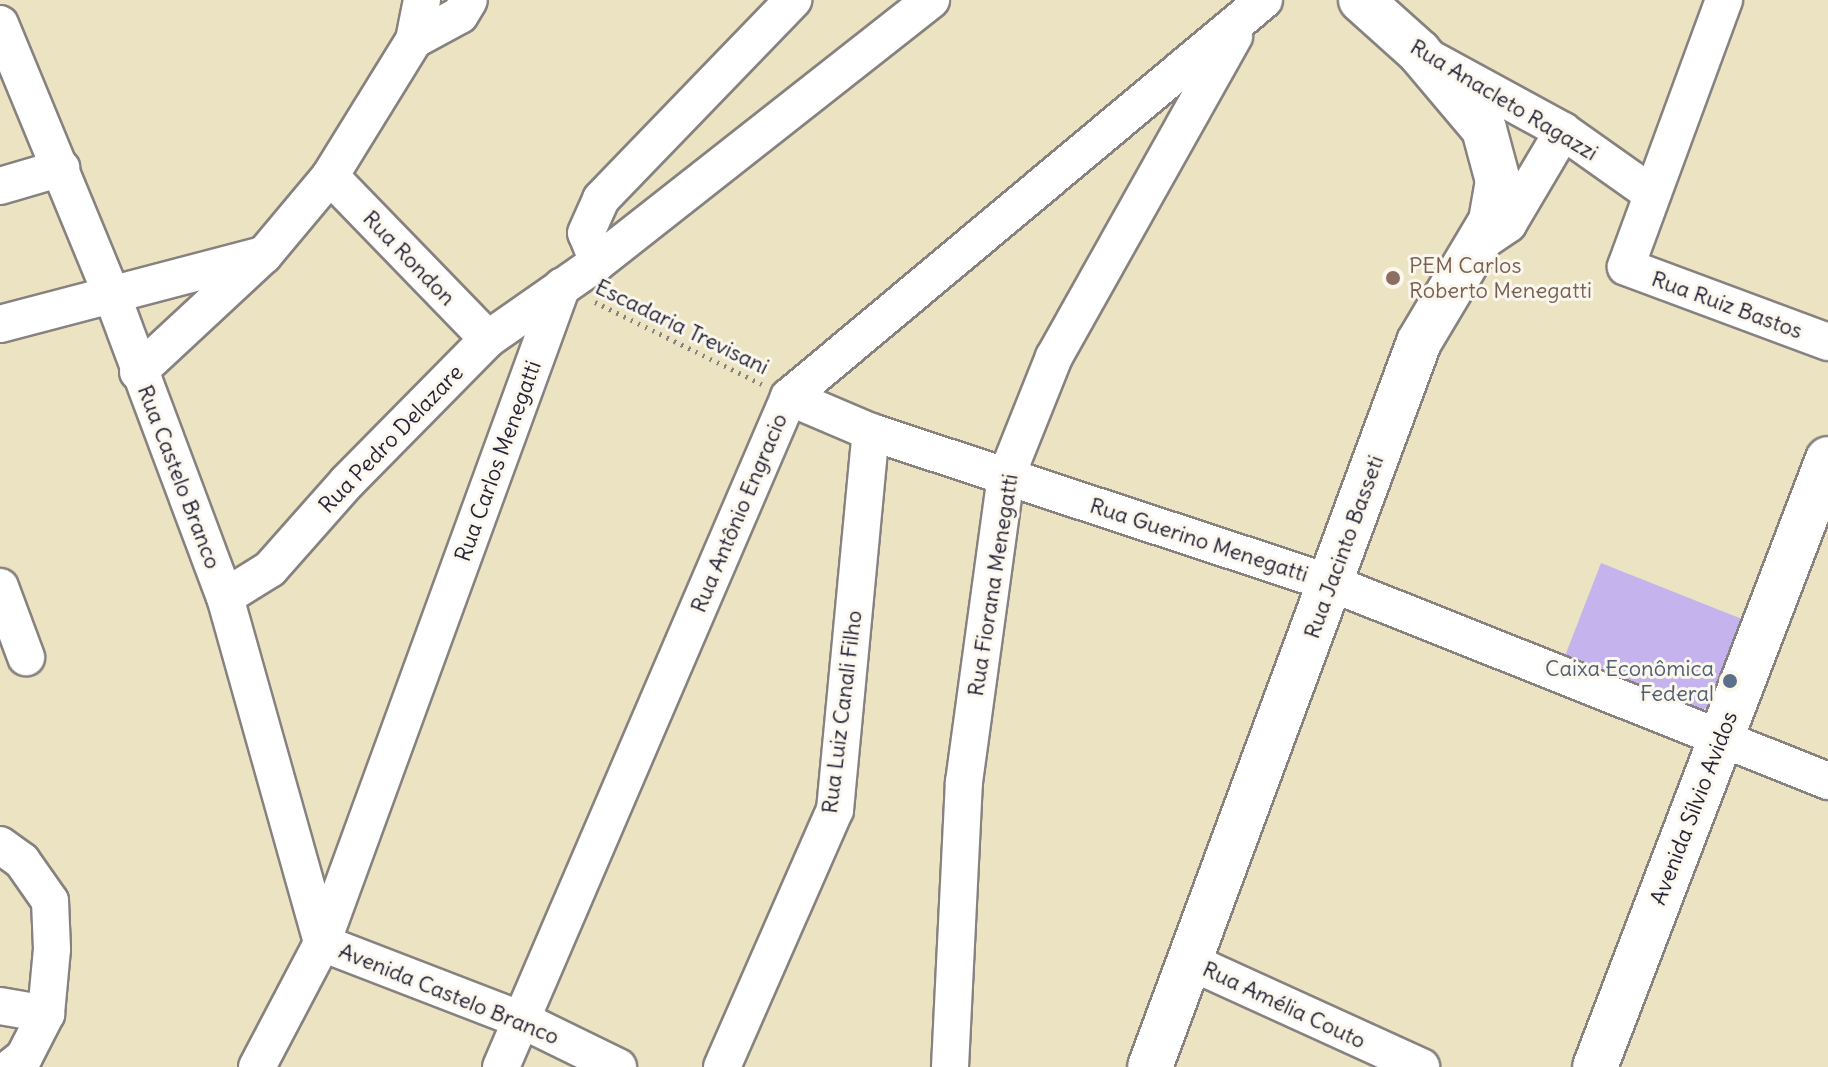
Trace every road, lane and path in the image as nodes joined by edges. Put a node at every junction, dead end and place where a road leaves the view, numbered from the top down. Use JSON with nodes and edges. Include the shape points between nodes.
{"nodes":[{"id":1,"x":422,"y":0,"type":"edge"},
{"id":2,"x":469,"y":0,"type":"edge"},
{"id":3,"x":793,"y":0,"type":"edge"},
{"id":4,"x":931,"y":0,"type":"edge"},
{"id":5,"x":1361,"y":0,"type":"edge"},
{"id":6,"x":1724,"y":0,"type":"edge"},
{"id":7,"x":1255,"y":8,"type":"edge"},
{"id":8,"x":414,"y":40,"type":"junction"},
{"id":9,"x":4,"y":46,"type":"edge"},
{"id":10,"x":1419,"y":52,"type":"junction"},
{"id":11,"x":1563,"y":131,"type":"junction"},
{"id":12,"x":61,"y":168,"type":"junction"},
{"id":13,"x":330,"y":176,"type":"junction"},
{"id":14,"x":0,"y":186,"type":"edge"},
{"id":15,"x":1652,"y":194,"type":"junction"},
{"id":16,"x":1470,"y":249,"type":"junction"},
{"id":17,"x":264,"y":255,"type":"junction"},
{"id":18,"x":598,"y":262,"type":"junction"},
{"id":19,"x":562,"y":286,"type":"junction"},
{"id":20,"x":113,"y":298,"type":"junction"},
{"id":21,"x":0,"y":324,"type":"edge"},
{"id":22,"x":488,"y":339,"type":"junction"},
{"id":23,"x":1828,"y":342,"type":"edge"},
{"id":24,"x":138,"y":372,"type":"junction"},
{"id":25,"x":789,"y":397,"type":"junction"},
{"id":26,"x":871,"y":432,"type":"junction"},
{"id":27,"x":1828,"y":459,"type":"edge"},
{"id":28,"x":1006,"y":477,"type":"junction"},
{"id":29,"x":1331,"y":583,"type":"junction"},
{"id":30,"x":0,"y":587,"type":"edge"},
{"id":31,"x":225,"y":597,"type":"junction"},
{"id":32,"x":26,"y":657,"type":"dead end"},
{"id":33,"x":1721,"y":736,"type":"junction"},
{"id":34,"x":1828,"y":781,"type":"edge"},
{"id":35,"x":0,"y":845,"type":"edge"},
{"id":36,"x":322,"y":943,"type":"junction"},
{"id":37,"x":1191,"y":962,"type":"junction"},
{"id":38,"x":0,"y":1006,"type":"edge"},
{"id":39,"x":46,"y":1014,"type":"junction"},
{"id":40,"x":522,"y":1020,"type":"junction"},
{"id":41,"x":11,"y":1067,"type":"edge"},
{"id":42,"x":257,"y":1067,"type":"edge"},
{"id":43,"x":501,"y":1067,"type":"edge"},
{"id":44,"x":618,"y":1067,"type":"edge"},
{"id":45,"x":722,"y":1067,"type":"edge"},
{"id":46,"x":950,"y":1067,"type":"edge"},
{"id":47,"x":1150,"y":1067,"type":"edge"},
{"id":48,"x":1421,"y":1067,"type":"edge"},
{"id":49,"x":1595,"y":1067,"type":"edge"}],
"edges":[{"from":1,"to":8,"type":"street"},
{"from":2,"to":8,"type":"street","via":[[460,15]]},
{"from":3,"to":18,"type":"street","via":[[601,199],[586,233]]},
{"from":4,"to":18,"type":"street"},
{"from":5,"to":10,"type":"main road","name":"Rua Anacleto Ragazzi"},
{"from":6,"to":15,"type":"street"},
{"from":7,"to":25,"type":"street","name":"Rua Antônio Engracio"},
{"from":7,"to":28,"type":"street","name":"Rua Fiorana Menegatti","via":[[1054,357]]},
{"from":8,"to":13,"type":"street"},
{"from":9,"to":12,"type":"street","name":"Rua Castelo Branco"},
{"from":10,"to":11,"type":"street","name":"Rua Anacleto Ragazzi"},
{"from":10,"to":16,"type":"main road","name":"Rua Jacinto Basseti","via":[[1469,105],[1493,156],[1498,181],[1491,221]]},
{"from":11,"to":15,"type":"street","name":"Rua Anacleto Ragazzi"},
{"from":11,"to":16,"type":"street","via":[[1508,224]]},
{"from":12,"to":14,"type":"street"},
{"from":12,"to":20,"type":"street","name":"Rua Castelo Branco"},
{"from":13,"to":17,"type":"street"},
{"from":13,"to":22,"type":"street","name":"Rua Rondon"},
{"from":15,"to":23,"type":"street","name":"Rua Ruiz Bastos","via":[[1626,267]]},
{"from":16,"to":29,"type":"main road","name":"Rua Jacinto Basseti","via":[[1419,342]]},
{"from":17,"to":20,"type":"street"},
{"from":17,"to":24,"type":"street"},
{"from":18,"to":19,"type":"street"},
{"from":19,"to":22,"type":"street","name":"Rua Pedro Delazare"},
{"from":19,"to":25,"type":"path","name":"Escadaria Trevisani"},
{"from":19,"to":36,"type":"street","name":"Rua Carlos Menegatti"},
{"from":20,"to":21,"type":"street"},
{"from":20,"to":24,"type":"street","name":"Rua Castelo Branco"},
{"from":22,"to":31,"type":"street","name":"Rua Pedro Delazare","via":[[270,569]]},
{"from":24,"to":31,"type":"street","name":"Rua Castelo Branco"},
{"from":25,"to":26,"type":"street","name":"Rua Guerino Menegatti"},
{"from":25,"to":40,"type":"street","name":"Rua Antônio Engracio"},
{"from":26,"to":28,"type":"street","name":"Rua Guerino Menegatti"},
{"from":26,"to":45,"type":"street","name":"Rua Luiz Canali Filho","via":[[835,810]]},
{"from":27,"to":33,"type":"main road","name":"Avenida Sílvio Avidos"},
{"from":28,"to":29,"type":"street","name":"Rua Guerino Menegatti"},
{"from":28,"to":46,"type":"street","name":"Rua Fiorana Menegatti","via":[[964,782]]},
{"from":29,"to":33,"type":"street","name":"Rua Guerino Menegatti"},
{"from":29,"to":37,"type":"main road","name":"Rua Jacinto Basseti"},
{"from":30,"to":32,"type":"street"},
{"from":31,"to":36,"type":"street","name":"Rua Castelo Branco"},
{"from":33,"to":34,"type":"street","name":"Rua Guerino Menegatti"},
{"from":33,"to":49,"type":"main road","name":"Avenida Sílvio Avidos"},
{"from":35,"to":39,"type":"street","via":[[22,861],[50,901],[53,983]]},
{"from":36,"to":40,"type":"street","name":"Avenida Castelo Branco"},
{"from":36,"to":42,"type":"street","name":"Rua Carlos Menegatti"},
{"from":37,"to":47,"type":"main road","name":"Rua Jacinto Basseti"},
{"from":37,"to":48,"type":"street","name":"Rua Amélia Couto"},
{"from":38,"to":39,"type":"street"},
{"from":39,"to":41,"type":"street","via":[[24,1057]]},
{"from":40,"to":43,"type":"street","name":"Rua Antônio Engracio"},
{"from":40,"to":44,"type":"street","name":"Avenida Castelo Branco"}]}
